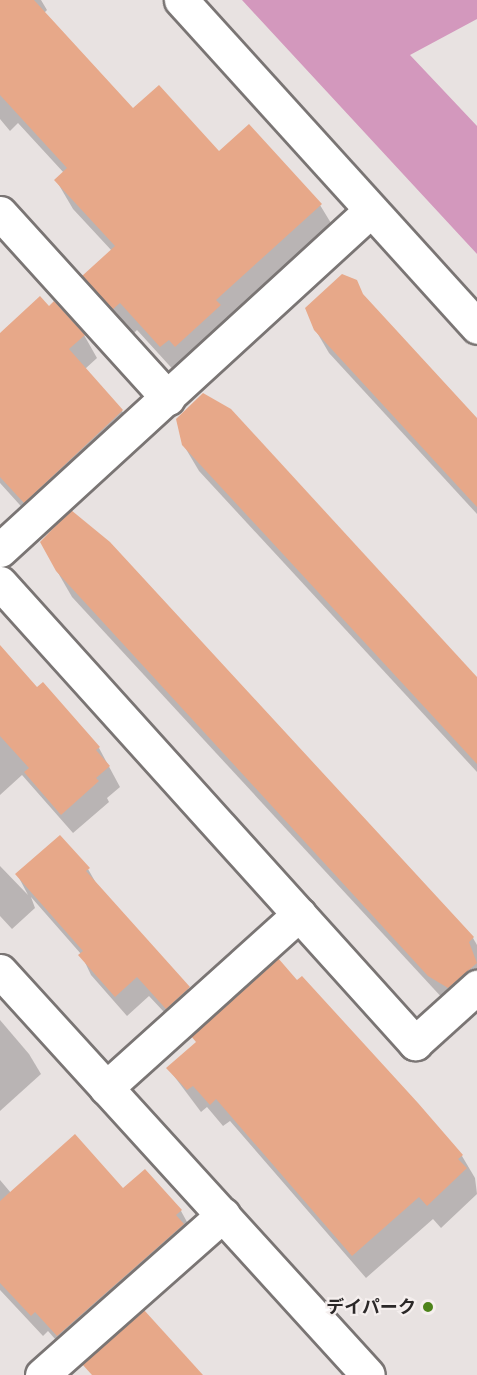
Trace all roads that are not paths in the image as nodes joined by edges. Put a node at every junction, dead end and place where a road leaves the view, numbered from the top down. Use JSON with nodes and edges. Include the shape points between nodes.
{"nodes":[{"id":1,"x":181,"y":0,"type":"edge"},
{"id":2,"x":370,"y":211,"type":"junction"},
{"id":3,"x":0,"y":213,"type":"edge"},
{"id":4,"x":477,"y":327,"type":"edge"},
{"id":5,"x":168,"y":398,"type":"junction"},
{"id":6,"x":0,"y":550,"type":"edge"},
{"id":7,"x":0,"y":583,"type":"edge"},
{"id":8,"x":299,"y":914,"type":"junction"},
{"id":9,"x":0,"y":971,"type":"edge"},
{"id":10,"x":477,"y":987,"type":"edge"},
{"id":11,"x":106,"y":1088,"type":"junction"},
{"id":12,"x":223,"y":1215,"type":"junction"},
{"id":13,"x":42,"y":1375,"type":"edge"},
{"id":14,"x":368,"y":1375,"type":"edge"}],
"edges":[{"from":1,"to":2,"type":"street"},
{"from":2,"to":4,"type":"street"},
{"from":2,"to":5,"type":"street"},
{"from":3,"to":5,"type":"street"},
{"from":5,"to":6,"type":"street"},
{"from":7,"to":8,"type":"street"},
{"from":8,"to":10,"type":"street","via":[[415,1043]]},
{"from":8,"to":11,"type":"street"},
{"from":9,"to":11,"type":"street"},
{"from":11,"to":12,"type":"street"},
{"from":12,"to":13,"type":"street"},
{"from":12,"to":14,"type":"street"}]}
